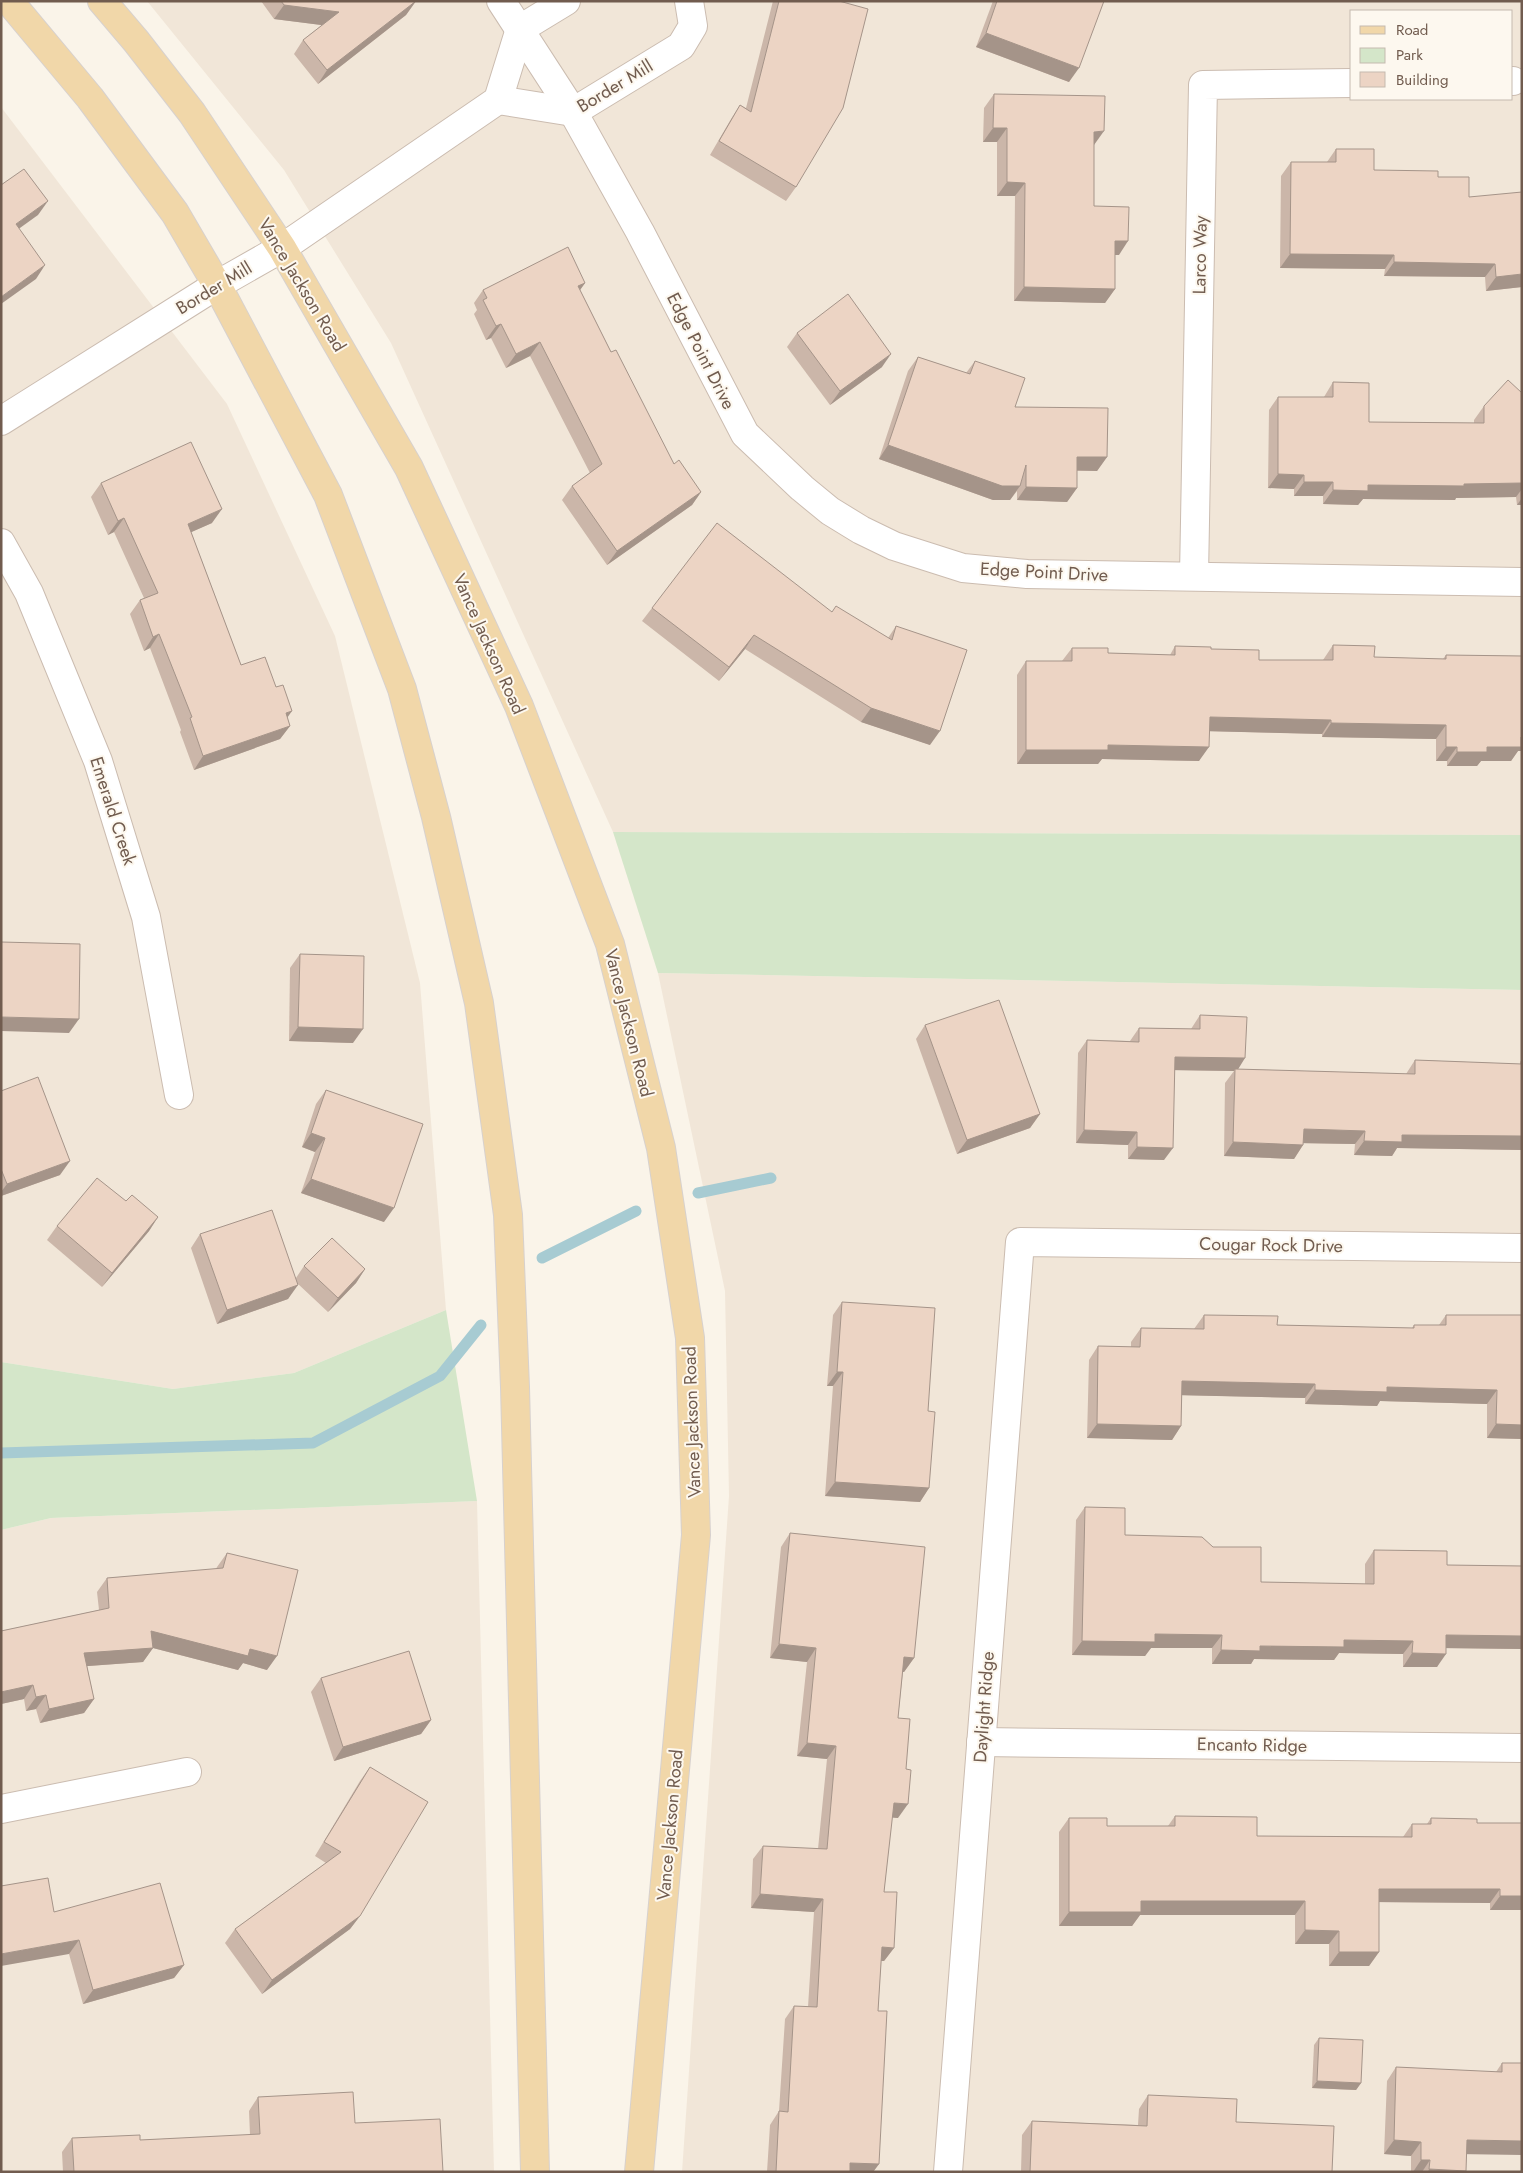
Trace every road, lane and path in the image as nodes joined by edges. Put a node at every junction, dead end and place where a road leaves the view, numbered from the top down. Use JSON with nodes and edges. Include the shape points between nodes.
{"nodes":[{"id":1,"x":9,"y":1,"type":"edge"},
{"id":2,"x":102,"y":1,"type":"edge"},
{"id":3,"x":501,"y":1,"type":"edge"},
{"id":4,"x":566,"y":1,"type":"edge"},
{"id":5,"x":689,"y":1,"type":"edge"},
{"id":6,"x":520,"y":29,"type":"junction"},
{"id":7,"x":1350,"y":83,"type":"edge"},
{"id":8,"x":498,"y":100,"type":"junction"},
{"id":9,"x":573,"y":112,"type":"junction"},
{"id":10,"x":282,"y":248,"type":"junction"},
{"id":11,"x":218,"y":285,"type":"junction"},
{"id":12,"x":1,"y":421,"type":"edge"},
{"id":13,"x":1,"y":543,"type":"edge"},
{"id":14,"x":1194,"y":576,"type":"junction"},
{"id":15,"x":1522,"y":582,"type":"edge"},
{"id":16,"x":179,"y":1095,"type":"dead end"},
{"id":17,"x":1020,"y":1242,"type":"joint"},
{"id":18,"x":1522,"y":1248,"type":"edge"},
{"id":19,"x":981,"y":1742,"type":"junction"},
{"id":20,"x":1522,"y":1748,"type":"edge"},
{"id":21,"x":187,"y":1772,"type":"dead end"},
{"id":22,"x":1,"y":1809,"type":"edge"},
{"id":23,"x":535,"y":2172,"type":"edge"},
{"id":24,"x":639,"y":2172,"type":"edge"},
{"id":25,"x":948,"y":2172,"type":"edge"}],
"edges":[{"from":1,"to":11,"type":"main road","via":[[90,98],[147,174],[175,213]]},
{"from":2,"to":10,"type":"main road","name":"Vance Jackson Road","via":[[192,113]]},
{"from":3,"to":6,"type":"street","name":"Edge Point Drive"},
{"from":4,"to":6,"type":"street"},
{"from":5,"to":9,"type":"street","name":"Border Mill","via":[[693,26],[681,46]]},
{"from":6,"to":8,"type":"street"},
{"from":6,"to":9,"type":"street","name":"Edge Point Drive"},
{"from":7,"to":14,"type":"street","name":"Larco Way","via":[[1202,85]]},
{"from":8,"to":9,"type":"street","name":"Border Mill"},
{"from":8,"to":10,"type":"street","name":"Border Mill"},
{"from":9,"to":14,"type":"street","name":"Edge Point Drive","via":[[640,232],[745,434],[830,511],[894,546],[963,568],[1027,574]]},
{"from":10,"to":11,"type":"street","name":"Border Mill"},
{"from":10,"to":24,"type":"main road","name":"Vance Jackson Road","via":[[409,468],[519,706],[610,944],[661,1148],[690,1338],[696,1535]]},
{"from":11,"to":12,"type":"street","name":"Border Mill"},
{"from":11,"to":23,"type":"main road","via":[[328,495],[402,689],[436,817],[479,1003],[508,1224]]},
{"from":13,"to":16,"type":"street","name":"Emerald Creek","via":[[29,593],[98,760],[146,917]]},
{"from":14,"to":15,"type":"street","name":"Edge Point Drive"},
{"from":17,"to":18,"type":"street","name":"Cougar Rock Drive"},
{"from":17,"to":19,"type":"street","name":"Daylight Ridge"},
{"from":19,"to":20,"type":"street","name":"Encanto Ridge"},
{"from":19,"to":25,"type":"street","name":"Daylight Ridge"},
{"from":21,"to":22,"type":"street"}]}
